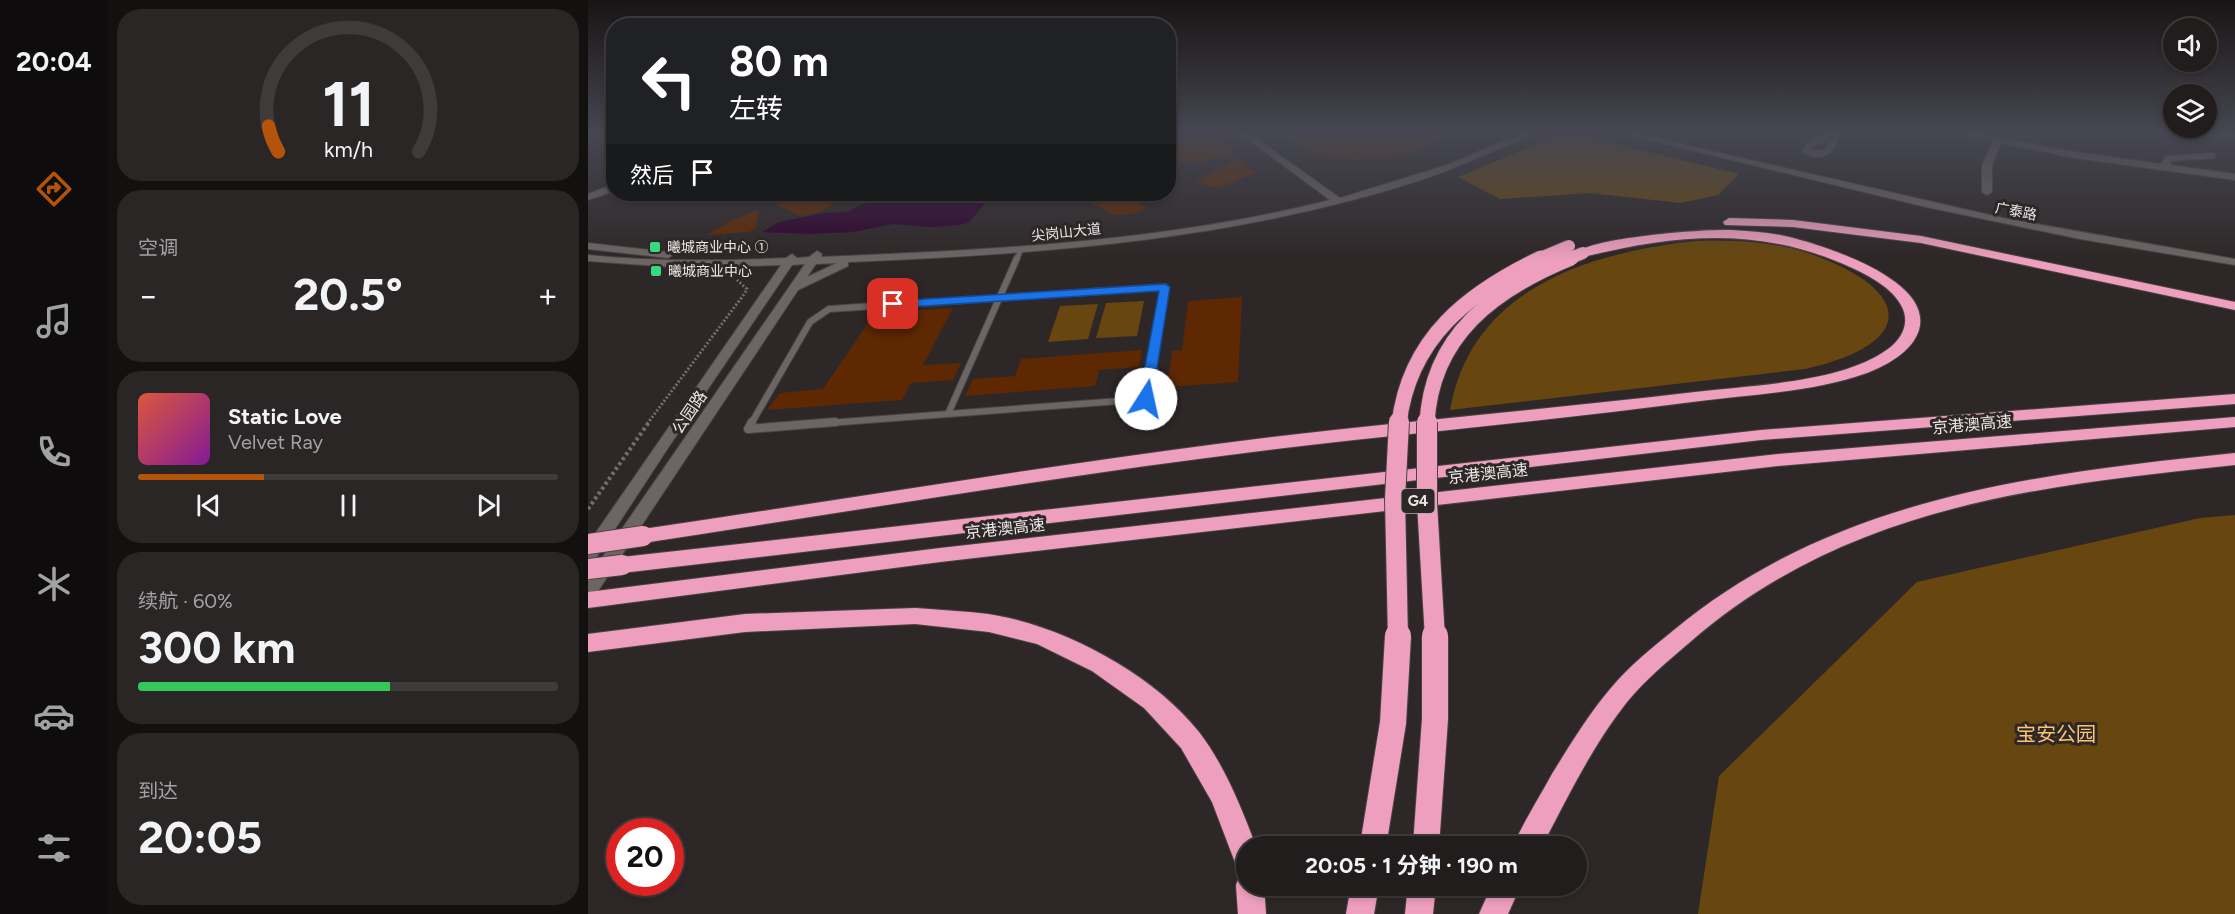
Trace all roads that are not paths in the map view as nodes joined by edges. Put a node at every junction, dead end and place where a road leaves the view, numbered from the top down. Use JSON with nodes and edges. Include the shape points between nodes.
{"nodes":[{"id":1,"x":1301,"y":175,"type":"edge"},
{"id":2,"x":1407,"y":175,"type":"edge"},
{"id":3,"x":1426,"y":175,"type":"edge"},
{"id":4,"x":1800,"y":175,"type":"edge"},
{"id":5,"x":1824,"y":175,"type":"edge"},
{"id":6,"x":1988,"y":175,"type":"edge"},
{"id":7,"x":2216,"y":175,"type":"edge"},
{"id":8,"x":2235,"y":177,"type":"edge"},
{"id":9,"x":606,"y":190,"type":"edge"},
{"id":10,"x":1987,"y":192,"type":"dead end"},
{"id":11,"x":588,"y":197,"type":"edge"},
{"id":12,"x":1335,"y":199,"type":"junction"},
{"id":13,"x":588,"y":246,"type":"edge"},
{"id":14,"x":1576,"y":249,"type":"junction"},
{"id":15,"x":1020,"y":252,"type":"junction"},
{"id":16,"x":2235,"y":255,"type":"edge"},
{"id":17,"x":816,"y":256,"type":"junction"},
{"id":18,"x":792,"y":257,"type":"junction"},
{"id":19,"x":588,"y":258,"type":"edge"},
{"id":20,"x":870,"y":258,"type":"junction"},
{"id":21,"x":2235,"y":262,"type":"edge"},
{"id":22,"x":732,"y":265,"type":"junction"},
{"id":23,"x":772,"y":286,"type":"junction"},
{"id":24,"x":791,"y":292,"type":"junction"},
{"id":25,"x":999,"y":298,"type":"junction"},
{"id":26,"x":2235,"y":306,"type":"edge"},
{"id":27,"x":2235,"y":399,"type":"edge"},
{"id":28,"x":948,"y":414,"type":"junction"},
{"id":29,"x":2235,"y":422,"type":"edge"},
{"id":30,"x":2235,"y":459,"type":"edge"},
{"id":31,"x":588,"y":544,"type":"edge"},
{"id":32,"x":588,"y":557,"type":"edge"},
{"id":33,"x":588,"y":569,"type":"edge"},
{"id":34,"x":593,"y":597,"type":"edge"},
{"id":35,"x":588,"y":643,"type":"edge"},
{"id":36,"x":1239,"y":836,"type":"edge"},
{"id":37,"x":1374,"y":836,"type":"edge"},
{"id":38,"x":1427,"y":836,"type":"edge"},
{"id":39,"x":1533,"y":836,"type":"edge"},
{"id":40,"x":1251,"y":896,"type":"edge"},
{"id":41,"x":1502,"y":896,"type":"edge"},
{"id":42,"x":1252,"y":914,"type":"edge"},
{"id":43,"x":1493,"y":914,"type":"edge"}],
"edges":[{"from":1,"to":12,"type":"main road"},
{"from":2,"to":12,"type":"main road","name":"尖岗山大道"},
{"from":3,"to":12,"type":"main road","name":"尖岗山大道"},
{"from":4,"to":21,"type":"main road","name":"广泰路","via":[[1991,220]]},
{"from":5,"to":16,"type":"main road","name":"广泰路","via":[[1992,214]]},
{"from":6,"to":10,"type":"main road"},
{"from":7,"to":8,"type":"main road"},
{"from":9,"to":11,"type":"main road"},
{"from":12,"to":15,"type":"main road","name":"尖岗山大道","via":[[1169,235]]},
{"from":12,"to":17,"type":"main road","name":"尖岗山大道","via":[[1094,237]]},
{"from":13,"to":18,"type":"main road","name":"尖岗山大道","via":[[668,255]]},
{"from":14,"to":26,"type":"highway","via":[[1639,229],[1681,224],[1806,223],[1955,245]]},
{"from":14,"to":31,"type":"highway","bridge":true,"via":[[1688,233],[1781,238],[1838,256],[1885,281],[1911,310],[1914,325],[1905,340],[1873,365],[1819,381],[1581,411],[1219,449]]},
{"from":14,"to":37,"type":"highway","bridge":true,"via":[[1537,258],[1473,297],[1430,342],[1409,377],[1400,414],[1394,496],[1398,650],[1391,746]]},
{"from":14,"to":38,"type":"highway","bridge":true,"via":[[1521,281],[1469,321],[1434,380],[1426,417],[1425,491],[1436,644],[1436,752]]},
{"from":15,"to":20,"type":"main road","name":"尖岗山大道"},
{"from":15,"to":25,"type":"lane"},
{"from":17,"to":18,"type":"main road","name":"尖岗山大道"},
{"from":17,"to":20,"type":"main road","name":"尖岗山大道"},
{"from":17,"to":24,"type":"main road","name":"公园路"},
{"from":18,"to":22,"type":"main road","name":"尖岗山大道"},
{"from":18,"to":23,"type":"main road","name":"公园路"},
{"from":19,"to":22,"type":"main road","name":"尖岗山大道","via":[[643,264]]},
{"from":20,"to":24,"type":"main road","via":[[828,270]]},
{"from":22,"to":23,"type":"main road","via":[[760,271]]},
{"from":23,"to":32,"type":"main road","name":"公园路"},
{"from":24,"to":34,"type":"main road","name":"公园路"},
{"from":25,"to":28,"type":"lane"},
{"from":25,"to":28,"type":"lane","via":[[1165,287],[1146,399]]},
{"from":25,"to":28,"type":"lane","via":[[829,309],[810,322],[748,429]]},
{"from":27,"to":33,"type":"highway","name":"京港澳高速","number":"G4","bridge":true,"via":[[1761,435]]},
{"from":29,"to":34,"type":"highway","name":"京港澳高速","number":"G4","via":[[1778,460]]},
{"from":30,"to":39,"type":"highway","via":[[2032,482],[1964,497],[1840,537],[1778,569],[1725,599],[1674,641],[1619,695],[1574,762]]},
{"from":35,"to":36,"type":"highway","via":[[745,623],[915,616],[989,623],[1043,637],[1100,664],[1152,701],[1190,740],[1223,796]]},
{"from":40,"to":42,"type":"highway"},
{"from":41,"to":43,"type":"highway"}]}
